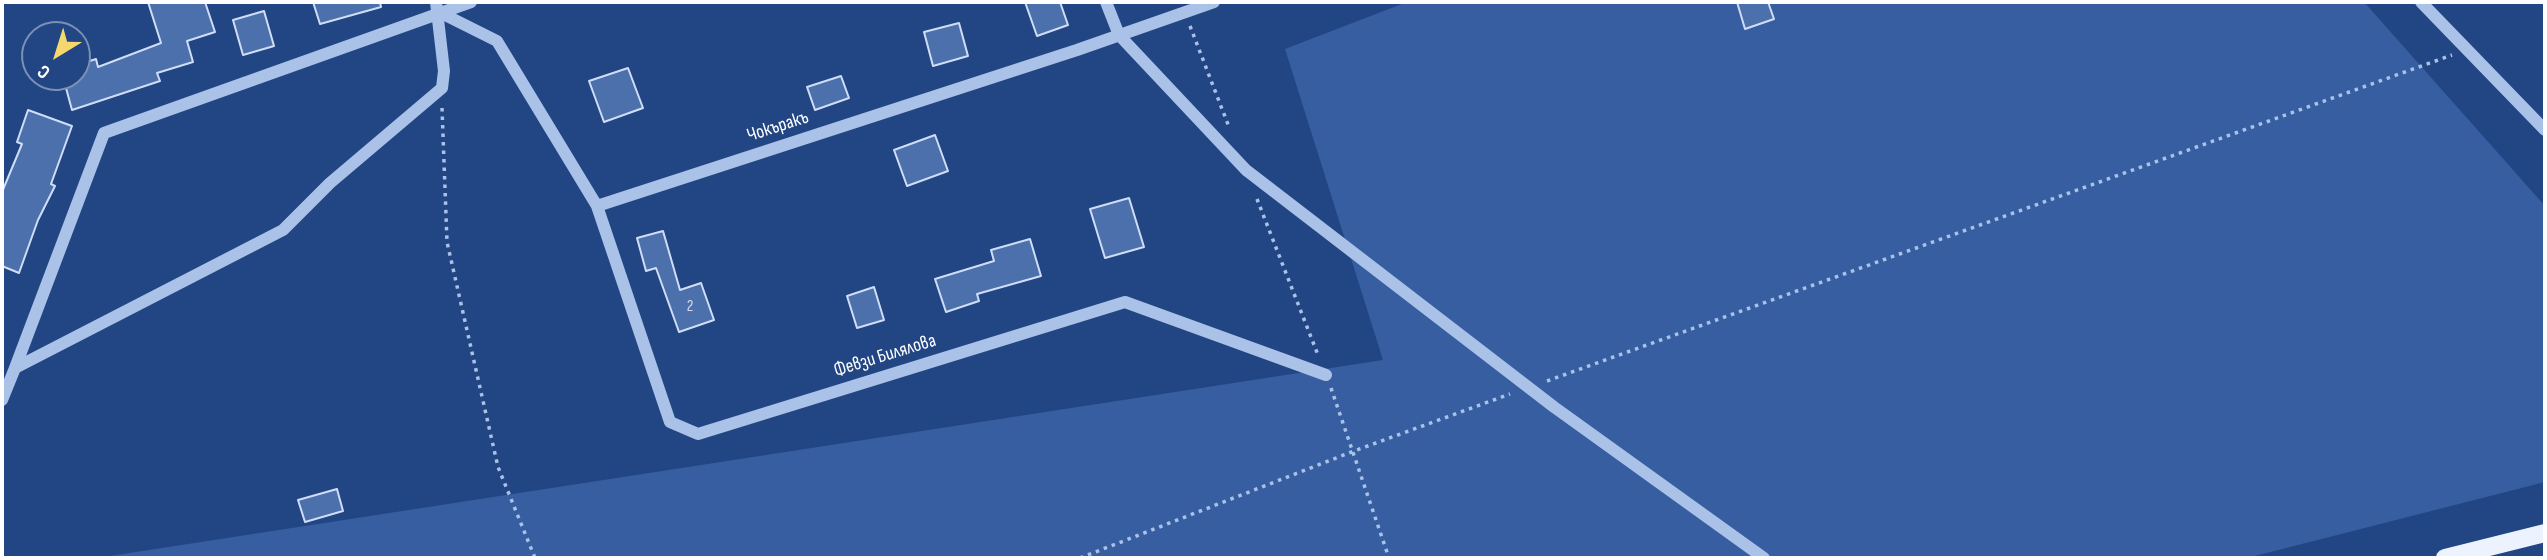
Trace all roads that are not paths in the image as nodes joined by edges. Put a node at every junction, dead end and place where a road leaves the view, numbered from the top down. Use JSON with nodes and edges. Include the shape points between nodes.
{"nodes":[{"id":1,"x":471,"y":2,"type":"edge"},
{"id":2,"x":1106,"y":2,"type":"edge"},
{"id":3,"x":1214,"y":2,"type":"edge"},
{"id":4,"x":2421,"y":2,"type":"edge"},
{"id":5,"x":438,"y":7,"type":"edge"},
{"id":6,"x":1119,"y":35,"type":"junction"},
{"id":7,"x":2545,"y":130,"type":"edge"},
{"id":8,"x":597,"y":206,"type":"junction"},
{"id":9,"x":15,"y":368,"type":"junction"},
{"id":10,"x":1326,"y":375,"type":"road end"},
{"id":11,"x":2,"y":400,"type":"edge"},
{"id":12,"x":2545,"y":533,"type":"edge"},
{"id":13,"x":1764,"y":558,"type":"edge"},
{"id":14,"x":2445,"y":558,"type":"edge"}],
"edges":[{"from":1,"to":5,"type":"street"},
{"from":2,"to":6,"type":"street"},
{"from":3,"to":6,"type":"street","name":"Чокъракъ"},
{"from":4,"to":7,"type":"street"},
{"from":5,"to":8,"type":"street","via":[[497,41]]},
{"from":5,"to":9,"type":"street","via":[[442,88],[330,183],[284,230]]},
{"from":5,"to":9,"type":"street","via":[[104,133]]},
{"from":6,"to":8,"type":"street","name":"Чокъракъ"},
{"from":6,"to":13,"type":"street","via":[[1246,170],[1554,407]]},
{"from":8,"to":10,"type":"street","name":"Февзи Билялова","via":[[670,422],[698,434],[1125,302]]},
{"from":9,"to":11,"type":"street"},
{"from":12,"to":14,"type":"main road"}]}
